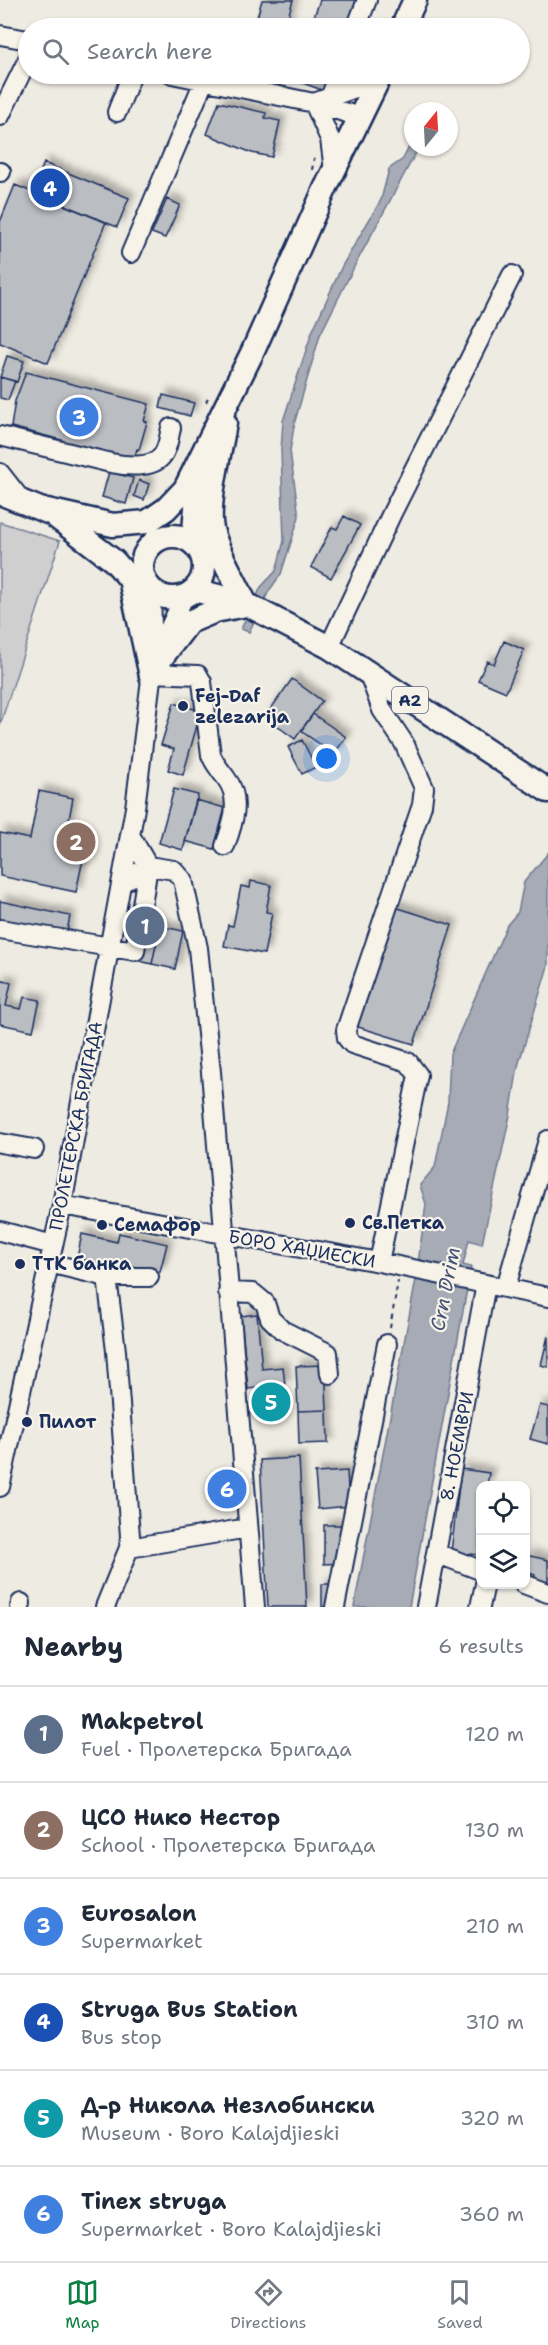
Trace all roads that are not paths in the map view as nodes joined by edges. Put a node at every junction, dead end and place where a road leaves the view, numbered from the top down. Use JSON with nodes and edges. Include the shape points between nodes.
{"nodes":[{"id":1,"x":367,"y":0,"type":"edge"},
{"id":2,"x":415,"y":0,"type":"edge"},
{"id":3,"x":360,"y":18,"type":"edge"},
{"id":4,"x":407,"y":18,"type":"edge"},
{"id":5,"x":0,"y":34,"type":"edge"},
{"id":6,"x":18,"y":38,"type":"edge"},
{"id":7,"x":18,"y":79,"type":"edge"},
{"id":8,"x":128,"y":84,"type":"edge"},
{"id":9,"x":203,"y":84,"type":"edge"},
{"id":10,"x":223,"y":84,"type":"edge"},
{"id":11,"x":332,"y":84,"type":"edge"},
{"id":12,"x":363,"y":84,"type":"edge"},
{"id":13,"x":376,"y":84,"type":"edge"},
{"id":14,"x":322,"y":100,"type":"junction"},
{"id":15,"x":117,"y":112,"type":"dead end"},
{"id":16,"x":0,"y":116,"type":"edge"},
{"id":17,"x":360,"y":117,"type":"junction"},
{"id":18,"x":323,"y":170,"type":"junction"},
{"id":19,"x":131,"y":253,"type":"dead end"},
{"id":20,"x":512,"y":275,"type":"dead end"},
{"id":21,"x":219,"y":398,"type":"junction"},
{"id":22,"x":171,"y":428,"type":"dead end"},
{"id":23,"x":0,"y":436,"type":"edge"},
{"id":24,"x":0,"y":473,"type":"edge"},
{"id":25,"x":198,"y":484,"type":"junction"},
{"id":26,"x":0,"y":493,"type":"edge"},
{"id":27,"x":22,"y":501,"type":"junction"},
{"id":28,"x":47,"y":510,"type":"junction"},
{"id":29,"x":75,"y":524,"type":"junction"},
{"id":30,"x":155,"y":543,"type":"junction"},
{"id":31,"x":198,"y":552,"type":"junction"},
{"id":32,"x":147,"y":579,"type":"junction"},
{"id":33,"x":190,"y":593,"type":"junction"},
{"id":34,"x":246,"y":604,"type":"junction"},
{"id":35,"x":329,"y":647,"type":"junction"},
{"id":36,"x":152,"y":670,"type":"junction"},
{"id":37,"x":369,"y":674,"type":"junction"},
{"id":38,"x":547,"y":790,"type":"edge"},
{"id":39,"x":130,"y":835,"type":"junction"},
{"id":40,"x":225,"y":846,"type":"dead end"},
{"id":41,"x":148,"y":866,"type":"junction"},
{"id":42,"x":122,"y":883,"type":"junction"},
{"id":43,"x":0,"y":929,"type":"edge"},
{"id":44,"x":110,"y":949,"type":"junction"},
{"id":45,"x":548,"y":1140,"type":"edge"},
{"id":46,"x":0,"y":1143,"type":"edge"},
{"id":47,"x":34,"y":1149,"type":"dead end"},
{"id":48,"x":62,"y":1205,"type":"junction"},
{"id":49,"x":0,"y":1231,"type":"edge"},
{"id":50,"x":223,"y":1235,"type":"junction"},
{"id":51,"x":53,"y":1245,"type":"junction"},
{"id":52,"x":379,"y":1262,"type":"junction"},
{"id":53,"x":49,"y":1263,"type":"junction"},
{"id":54,"x":108,"y":1277,"type":"junction"},
{"id":55,"x":149,"y":1277,"type":"dead end"},
{"id":56,"x":486,"y":1284,"type":"junction"},
{"id":57,"x":506,"y":1287,"type":"junction"},
{"id":58,"x":228,"y":1292,"type":"junction"},
{"id":59,"x":548,"y":1297,"type":"edge"},
{"id":60,"x":388,"y":1336,"type":"road end"},
{"id":61,"x":330,"y":1374,"type":"dead end"},
{"id":62,"x":0,"y":1487,"type":"edge"},
{"id":63,"x":248,"y":1528,"type":"junction"},
{"id":64,"x":129,"y":1548,"type":"junction"},
{"id":65,"x":436,"y":1553,"type":"junction"},
{"id":66,"x":476,"y":1568,"type":"edge"},
{"id":67,"x":530,"y":1586,"type":"edge"},
{"id":68,"x":484,"y":1589,"type":"edge"},
{"id":69,"x":548,"y":1593,"type":"edge"},
{"id":70,"x":105,"y":1607,"type":"edge"},
{"id":71,"x":255,"y":1607,"type":"edge"},
{"id":72,"x":335,"y":1607,"type":"edge"},
{"id":73,"x":426,"y":1607,"type":"edge"},
{"id":74,"x":480,"y":1607,"type":"edge"}],
"edges":[{"from":1,"to":3,"type":"street"},
{"from":2,"to":4,"type":"main road"},
{"from":5,"to":6,"type":"street"},
{"from":7,"to":16,"type":"street"},
{"from":8,"to":15,"type":"street"},
{"from":9,"to":19,"type":"street"},
{"from":10,"to":14,"type":"street"},
{"from":11,"to":14,"type":"street"},
{"from":12,"to":14,"type":"street"},
{"from":13,"to":17,"type":"main road"},
{"from":14,"to":17,"type":"street"},
{"from":14,"to":18,"type":"street","via":[[330,139]]},
{"from":17,"to":18,"type":"main road"},
{"from":18,"to":21,"type":"main road"},
{"from":20,"to":35,"type":"street"},
{"from":21,"to":25,"type":"main road"},
{"from":21,"to":28,"type":"main road","via":[[185,489],[147,522],[113,525]]},
{"from":21,"to":34,"type":"main road","via":[[212,531]]},
{"from":22,"to":23,"type":"street","via":[[161,457],[130,466]]},
{"from":24,"to":27,"type":"street"},
{"from":25,"to":30,"type":"main road"},
{"from":25,"to":31,"type":"main road"},
{"from":26,"to":27,"type":"main road","number":"A2"},
{"from":27,"to":28,"type":"main road","number":"A2"},
{"from":28,"to":29,"type":"main road","number":"A2"},
{"from":28,"to":36,"type":"main road","via":[[114,561],[130,579]]},
{"from":29,"to":30,"type":"main road","number":"A2"},
{"from":29,"to":32,"type":"main road","number":"A2"},
{"from":30,"to":31,"type":"main road","number":"A2","via":[[172,536],[185,538]]},
{"from":30,"to":32,"type":"main road","via":[[144,557]]},
{"from":31,"to":33,"type":"main road","via":[[204,571]]},
{"from":31,"to":34,"type":"main road","number":"A2"},
{"from":32,"to":33,"type":"main road","number":"A2","via":[[161,596],[173,598]]},
{"from":32,"to":36,"type":"street"},
{"from":33,"to":34,"type":"main road","number":"A2"},
{"from":33,"to":36,"type":"street"},
{"from":34,"to":35,"type":"main road","number":"A2"},
{"from":34,"to":36,"type":"main road","via":[[189,622]]},
{"from":35,"to":37,"type":"main road","number":"A2"},
{"from":36,"to":39,"type":"street","name":"ПРОЛЕТЕРСКА БРИГАДА"},
{"from":36,"to":40,"type":"street","via":[[198,675],[202,682],[211,755],[233,790],[236,803]]},
{"from":37,"to":38,"type":"main road","number":"A2"},
{"from":37,"to":52,"type":"street","via":[[382,710],[404,743],[424,788],[422,805],[346,1030],[352,1044],[408,1062],[418,1075]]},
{"from":39,"to":41,"type":"street"},
{"from":39,"to":42,"type":"street","name":"ПРОЛЕТЕРСКА БРИГАДА"},
{"from":41,"to":42,"type":"street"},
{"from":41,"to":44,"type":"street","via":[[135,951]]},
{"from":41,"to":50,"type":"street","via":[[174,870],[183,879],[198,948],[212,1072]]},
{"from":42,"to":44,"type":"street","name":"ПРОЛЕТЕРСКА БРИГАДА"},
{"from":43,"to":44,"type":"street"},
{"from":44,"to":48,"type":"street","name":"ПРОЛЕТЕРСКА БРИГАДА"},
{"from":45,"to":57,"type":"street"},
{"from":46,"to":47,"type":"street"},
{"from":48,"to":50,"type":"street","name":"БОРО ХАЏИЕСКИ"},
{"from":48,"to":51,"type":"street","name":"ПРОЛЕТЕРСКА БРИГАДА"},
{"from":49,"to":51,"type":"street"},
{"from":50,"to":52,"type":"street","name":"БОРО ХАЏИЕСКИ"},
{"from":50,"to":58,"type":"street"},
{"from":51,"to":53,"type":"street","name":"ПРОЛЕТЕРСКА БРИГАДА"},
{"from":52,"to":56,"type":"street","name":"БОРО ХАЏИЕСКИ"},
{"from":53,"to":54,"type":"street"},
{"from":53,"to":62,"type":"street","name":"ПРОЛЕТЕРСКА БРИГАДА"},
{"from":54,"to":55,"type":"street"},
{"from":54,"to":64,"type":"street"},
{"from":56,"to":57,"type":"street","name":"БОРО ХАЏИЕСКИ"},
{"from":56,"to":65,"type":"street","name":"8. НОЕМВРИ"},
{"from":57,"to":59,"type":"street","name":"БОРО ХАЏИЕСКИ"},
{"from":58,"to":61,"type":"street","via":[[252,1293],[265,1303],[270,1318],[282,1330],[328,1353]]},
{"from":58,"to":63,"type":"street"},
{"from":60,"to":72,"type":"street"},
{"from":63,"to":64,"type":"street"},
{"from":63,"to":71,"type":"street"},
{"from":64,"to":70,"type":"street"},
{"from":65,"to":66,"type":"street"},
{"from":65,"to":73,"type":"street","name":"8. НОЕМВРИ"},
{"from":67,"to":69,"type":"street"},
{"from":68,"to":74,"type":"street"}]}
